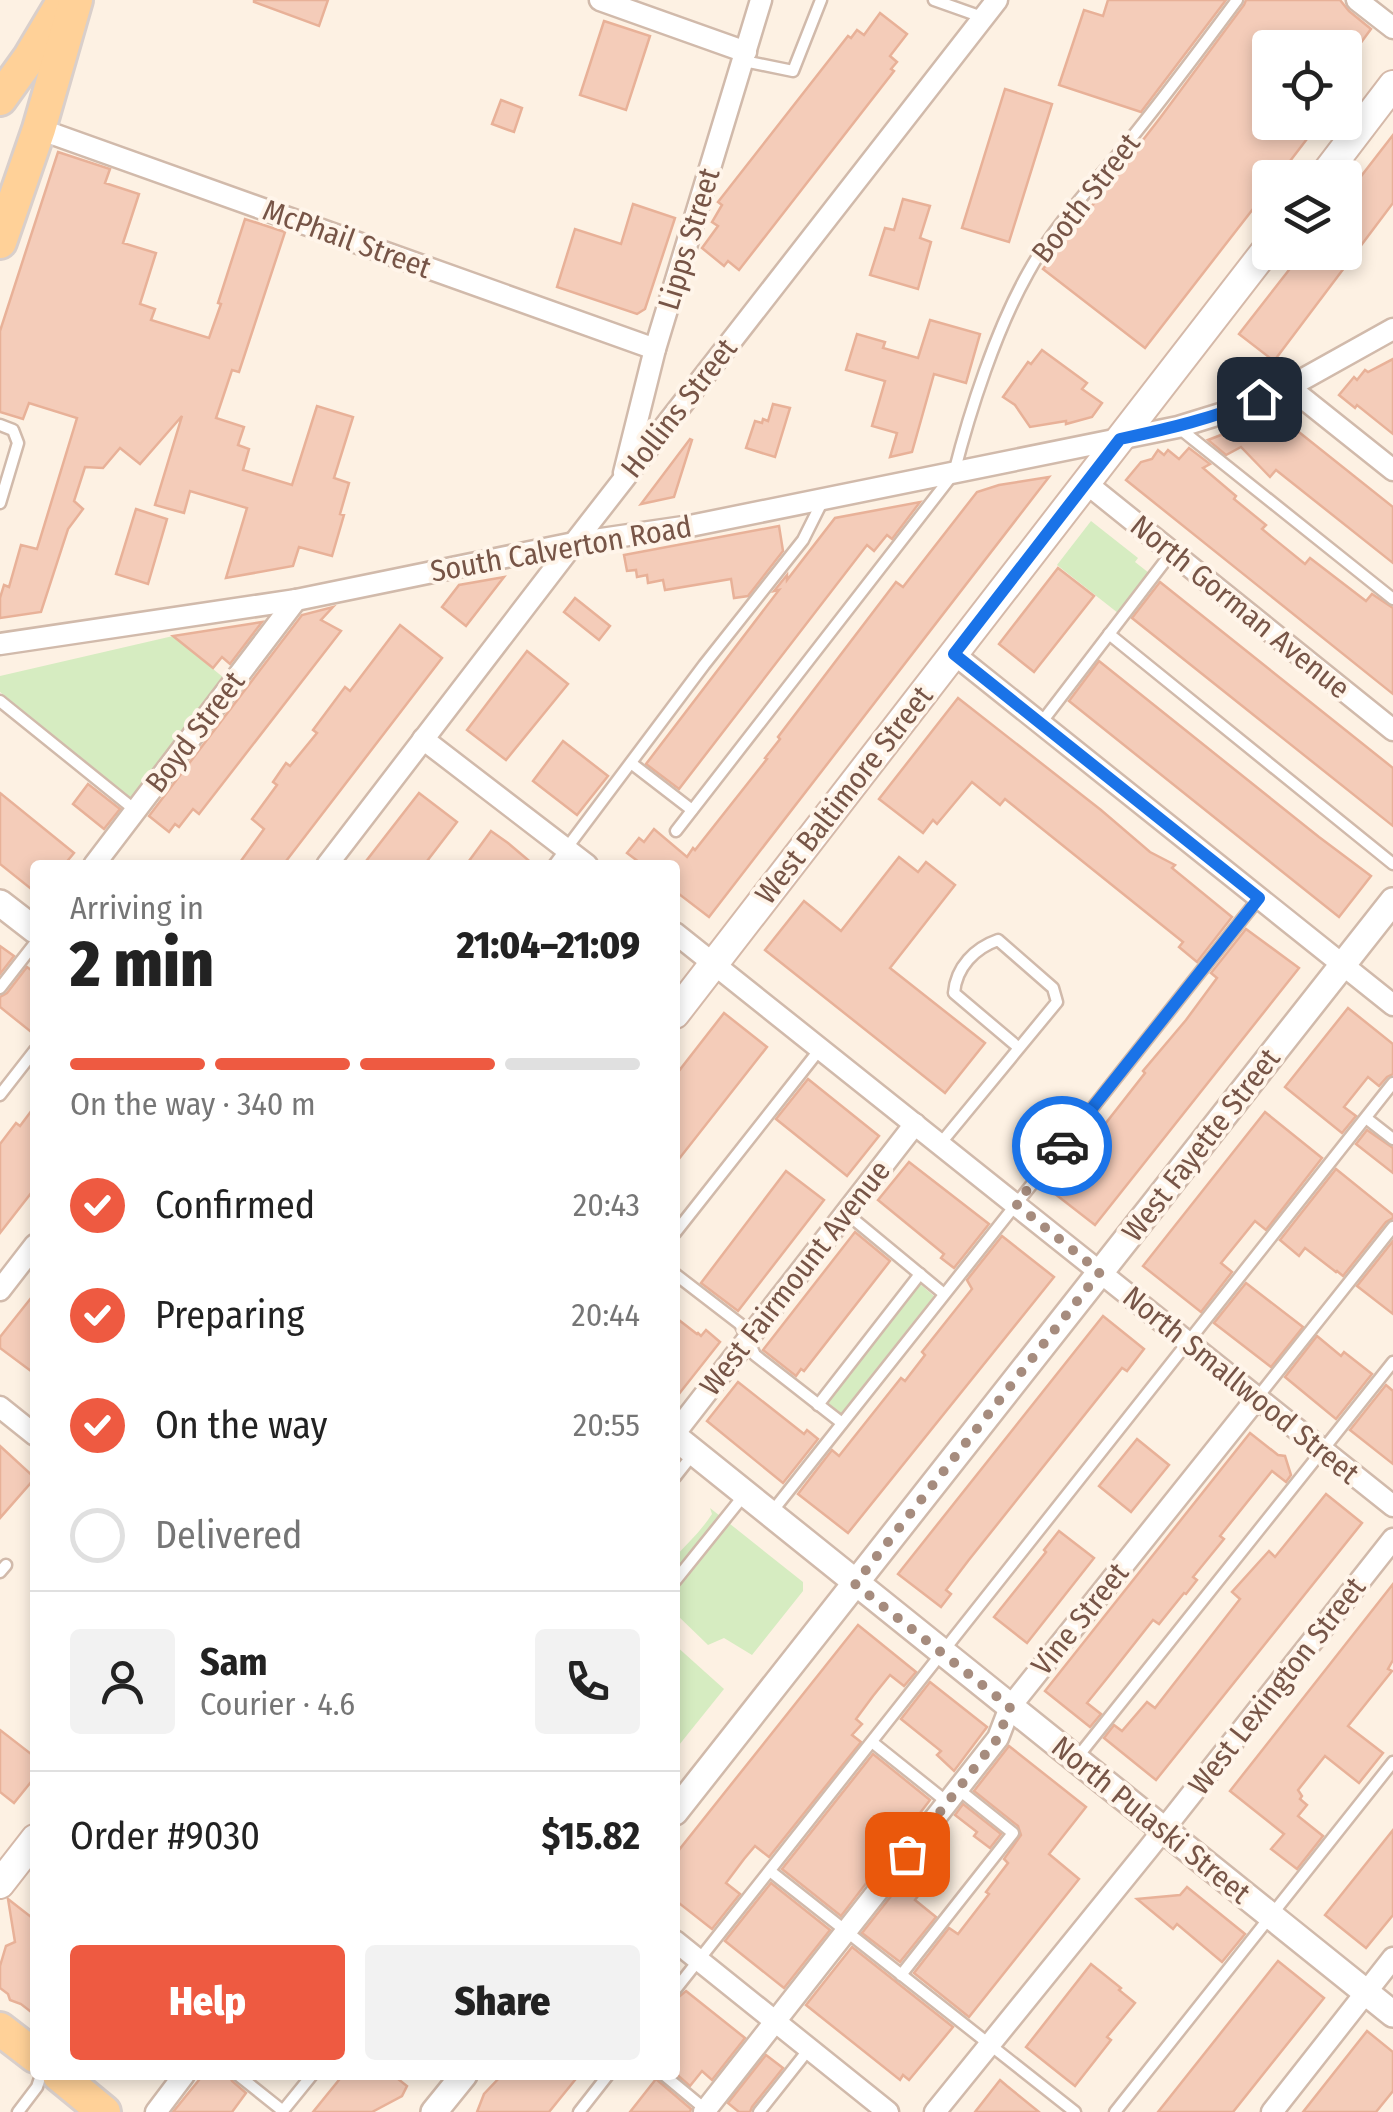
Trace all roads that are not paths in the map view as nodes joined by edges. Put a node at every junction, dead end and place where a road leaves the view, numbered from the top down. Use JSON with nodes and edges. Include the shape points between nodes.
{"nodes":[{"id":1,"x":64,"y":0,"type":"edge"},
{"id":2,"x":76,"y":0,"type":"edge"},
{"id":3,"x":600,"y":0,"type":"edge"},
{"id":4,"x":761,"y":0,"type":"edge"},
{"id":5,"x":822,"y":0,"type":"edge"},
{"id":6,"x":934,"y":0,"type":"edge"},
{"id":7,"x":997,"y":0,"type":"edge"},
{"id":8,"x":1237,"y":0,"type":"edge"},
{"id":9,"x":1358,"y":0,"type":"edge"},
{"id":10,"x":984,"y":18,"type":"junction"},
{"id":11,"x":1393,"y":28,"type":"edge"},
{"id":12,"x":745,"y":56,"type":"junction"},
{"id":13,"x":1393,"y":85,"type":"edge"},
{"id":14,"x":0,"y":99,"type":"edge"},
{"id":15,"x":39,"y":129,"type":"junction"},
{"id":16,"x":1336,"y":160,"type":"edge"},
{"id":17,"x":0,"y":242,"type":"edge"},
{"id":18,"x":1252,"y":268,"type":"edge"},
{"id":19,"x":1390,"y":335,"type":"edge"},
{"id":20,"x":655,"y":350,"type":"junction"},
{"id":21,"x":1289,"y":386,"type":"junction"},
{"id":22,"x":0,"y":426,"type":"edge"},
{"id":23,"x":1178,"y":428,"type":"junction"},
{"id":24,"x":1120,"y":439,"type":"junction"},
{"id":25,"x":1393,"y":470,"type":"edge"},
{"id":26,"x":954,"y":473,"type":"junction"},
{"id":27,"x":622,"y":480,"type":"junction"},
{"id":28,"x":1086,"y":483,"type":"junction"},
{"id":29,"x":824,"y":499,"type":"junction"},
{"id":30,"x":0,"y":503,"type":"edge"},
{"id":31,"x":574,"y":543,"type":"junction"},
{"id":32,"x":1172,"y":552,"type":"junction"},
{"id":33,"x":1393,"y":599,"type":"edge"},
{"id":34,"x":296,"y":600,"type":"junction"},
{"id":35,"x":1109,"y":634,"type":"junction"},
{"id":36,"x":0,"y":644,"type":"edge"},
{"id":37,"x":954,"y":654,"type":"junction"},
{"id":38,"x":0,"y":701,"type":"edge"},
{"id":39,"x":1041,"y":724,"type":"junction"},
{"id":40,"x":1393,"y":730,"type":"edge"},
{"id":41,"x":423,"y":739,"type":"junction"},
{"id":42,"x":631,"y":763,"type":"junction"},
{"id":43,"x":136,"y":810,"type":"junction"},
{"id":44,"x":692,"y":810,"type":"junction"},
{"id":45,"x":676,"y":832,"type":"dead end"},
{"id":46,"x":560,"y":857,"type":"edge"},
{"id":47,"x":98,"y":860,"type":"edge"},
{"id":48,"x":330,"y":860,"type":"edge"},
{"id":49,"x":1393,"y":864,"type":"edge"},
{"id":50,"x":1259,"y":898,"type":"junction"},
{"id":51,"x":1393,"y":901,"type":"edge"},
{"id":52,"x":0,"y":902,"type":"edge"},
{"id":53,"x":30,"y":926,"type":"edge"},
{"id":54,"x":680,"y":937,"type":"edge"},
{"id":55,"x":30,"y":949,"type":"edge"},
{"id":56,"x":714,"y":963,"type":"junction"},
{"id":57,"x":1343,"y":965,"type":"junction"},
{"id":58,"x":0,"y":988,"type":"edge"},
{"id":59,"x":1393,"y":1005,"type":"edge"},
{"id":60,"x":680,"y":1007,"type":"edge"},
{"id":61,"x":820,"y":1048,"type":"junction"},
{"id":62,"x":1019,"y":1048,"type":"junction"},
{"id":63,"x":30,"y":1056,"type":"edge"},
{"id":64,"x":1393,"y":1083,"type":"edge"},
{"id":65,"x":0,"y":1095,"type":"edge"},
{"id":66,"x":1366,"y":1118,"type":"junction"},
{"id":67,"x":915,"y":1124,"type":"junction"},
{"id":68,"x":1393,"y":1139,"type":"edge"},
{"id":69,"x":940,"y":1144,"type":"junction"},
{"id":70,"x":1016,"y":1204,"type":"junction"},
{"id":71,"x":846,"y":1213,"type":"junction"},
{"id":72,"x":680,"y":1228,"type":"edge"},
{"id":73,"x":1393,"y":1228,"type":"edge"},
{"id":74,"x":30,"y":1251,"type":"edge"},
{"id":75,"x":1100,"y":1272,"type":"junction"},
{"id":76,"x":920,"y":1274,"type":"junction"},
{"id":77,"x":680,"y":1278,"type":"edge"},
{"id":78,"x":0,"y":1290,"type":"edge"},
{"id":79,"x":944,"y":1294,"type":"junction"},
{"id":80,"x":747,"y":1340,"type":"junction"},
{"id":81,"x":1188,"y":1342,"type":"junction"},
{"id":82,"x":1393,"y":1362,"type":"edge"},
{"id":83,"x":1257,"y":1398,"type":"junction"},
{"id":84,"x":818,"y":1405,"type":"junction"},
{"id":85,"x":0,"y":1407,"type":"edge"},
{"id":86,"x":842,"y":1423,"type":"junction"},
{"id":87,"x":30,"y":1430,"type":"edge"},
{"id":88,"x":682,"y":1441,"type":"edge"},
{"id":89,"x":1323,"y":1450,"type":"junction"},
{"id":90,"x":746,"y":1493,"type":"junction"},
{"id":91,"x":1393,"y":1506,"type":"edge"},
{"id":92,"x":770,"y":1514,"type":"junction"},
{"id":93,"x":1393,"y":1539,"type":"edge"},
{"id":94,"x":680,"y":1558,"type":"edge"},
{"id":95,"x":688,"y":1565,"type":"junction"},
{"id":96,"x":680,"y":1575,"type":"edge"},
{"id":97,"x":855,"y":1584,"type":"junction"},
{"id":98,"x":942,"y":1653,"type":"junction"},
{"id":99,"x":1010,"y":1707,"type":"junction"},
{"id":100,"x":872,"y":1742,"type":"junction"},
{"id":101,"x":1076,"y":1760,"type":"junction"},
{"id":102,"x":1393,"y":1762,"type":"edge"},
{"id":103,"x":953,"y":1795,"type":"junction"},
{"id":104,"x":680,"y":1806,"type":"edge"},
{"id":105,"x":1163,"y":1830,"type":"junction"},
{"id":106,"x":30,"y":1845,"type":"edge"},
{"id":107,"x":770,"y":1871,"type":"junction"},
{"id":108,"x":0,"y":1884,"type":"edge"},
{"id":109,"x":1271,"y":1916,"type":"junction"},
{"id":110,"x":846,"y":1931,"type":"junction"},
{"id":111,"x":680,"y":1945,"type":"edge"},
{"id":112,"x":1393,"y":1958,"type":"edge"},
{"id":113,"x":699,"y":1960,"type":"junction"},
{"id":114,"x":901,"y":1975,"type":"junction"},
{"id":115,"x":680,"y":1984,"type":"edge"},
{"id":116,"x":1366,"y":1992,"type":"junction"},
{"id":117,"x":1393,"y":2014,"type":"edge"},
{"id":118,"x":775,"y":2022,"type":"junction"},
{"id":119,"x":0,"y":2029,"type":"edge"},
{"id":120,"x":988,"y":2045,"type":"junction"},
{"id":121,"x":810,"y":2049,"type":"junction"},
{"id":122,"x":30,"y":2052,"type":"edge"},
{"id":123,"x":39,"y":2080,"type":"edge"},
{"id":124,"x":64,"y":2080,"type":"edge"},
{"id":125,"x":180,"y":2080,"type":"edge"},
{"id":126,"x":244,"y":2080,"type":"edge"},
{"id":127,"x":308,"y":2080,"type":"edge"},
{"id":128,"x":460,"y":2080,"type":"edge"},
{"id":129,"x":604,"y":2080,"type":"edge"},
{"id":130,"x":670,"y":2080,"type":"edge"},
{"id":131,"x":705,"y":2111,"type":"edge"},
{"id":132,"x":18,"y":2112,"type":"edge"},
{"id":133,"x":104,"y":2112,"type":"edge"},
{"id":134,"x":156,"y":2112,"type":"edge"},
{"id":135,"x":282,"y":2112,"type":"edge"},
{"id":136,"x":434,"y":2112,"type":"edge"},
{"id":137,"x":579,"y":2112,"type":"edge"},
{"id":138,"x":760,"y":2112,"type":"edge"},
{"id":139,"x":888,"y":2112,"type":"edge"},
{"id":140,"x":935,"y":2112,"type":"edge"},
{"id":141,"x":1075,"y":2112,"type":"edge"},
{"id":142,"x":1116,"y":2112,"type":"edge"},
{"id":143,"x":1272,"y":2112,"type":"edge"}],
"edges":[{"from":1,"to":14,"type":"main road"},
{"from":2,"to":15,"type":"main road"},
{"from":3,"to":12,"type":"street"},
{"from":4,"to":12,"type":"street","name":"Lipps Street"},
{"from":5,"to":12,"type":"lane","via":[[793,72]]},
{"from":6,"to":10,"type":"lane"},
{"from":7,"to":10,"type":"street","name":"Hollins Street"},
{"from":8,"to":26,"type":"lane","name":"Booth Street","via":[[1028,272]]},
{"from":9,"to":11,"type":"street"},
{"from":10,"to":27,"type":"street","name":"Hollins Street"},
{"from":12,"to":20,"type":"street","name":"Lipps Street"},
{"from":13,"to":16,"type":"main road"},
{"from":15,"to":17,"type":"main road"},
{"from":15,"to":20,"type":"street","name":"McPhail Street"},
{"from":18,"to":24,"type":"main road","name":"West Baltimore Street"},
{"from":19,"to":21,"type":"street","name":"South Calverton Road"},
{"from":20,"to":27,"type":"street","name":"Lipps Street"},
{"from":21,"to":23,"type":"street","name":"South Calverton Road"},
{"from":21,"to":25,"type":"street"},
{"from":22,"to":30,"type":"lane","via":[[13,430],[18,442]]},
{"from":23,"to":24,"type":"street","name":"South Calverton Road"},
{"from":23,"to":33,"type":"lane"},
{"from":24,"to":26,"type":"street","name":"South Calverton Road"},
{"from":24,"to":28,"type":"main road","name":"West Baltimore Street"},
{"from":26,"to":29,"type":"street","name":"South Calverton Road"},
{"from":26,"to":44,"type":"lane"},
{"from":27,"to":31,"type":"street","name":"Hollins Street"},
{"from":28,"to":32,"type":"street","name":"North Gorman Avenue"},
{"from":28,"to":37,"type":"main road","name":"West Baltimore Street"},
{"from":29,"to":31,"type":"street","name":"South Calverton Road"},
{"from":29,"to":42,"type":"lane","via":[[803,540]]},
{"from":31,"to":34,"type":"street","name":"South Calverton Road"},
{"from":31,"to":41,"type":"street","name":"Hollins Street"},
{"from":32,"to":35,"type":"lane"},
{"from":32,"to":40,"type":"street","name":"North Gorman Avenue"},
{"from":34,"to":36,"type":"street","name":"South Calverton Road"},
{"from":34,"to":43,"type":"street","name":"Boyd Street"},
{"from":35,"to":39,"type":"lane"},
{"from":35,"to":49,"type":"lane"},
{"from":37,"to":39,"type":"street"},
{"from":37,"to":56,"type":"main road","name":"West Baltimore Street"},
{"from":38,"to":43,"type":"lane"},
{"from":39,"to":50,"type":"street"},
{"from":41,"to":46,"type":"street"},
{"from":41,"to":48,"type":"street","name":"Hollins Street"},
{"from":42,"to":44,"type":"lane"},
{"from":42,"to":46,"type":"lane"},
{"from":43,"to":47,"type":"street","name":"Boyd Street"},
{"from":44,"to":45,"type":"lane"},
{"from":50,"to":57,"type":"street"},
{"from":50,"to":70,"type":"lane"},
{"from":51,"to":57,"type":"street","name":"West Fayette Street"},
{"from":52,"to":53,"type":"street"},
{"from":54,"to":56,"type":"street","name":"North Smallwood Street"},
{"from":55,"to":58,"type":"lane"},
{"from":56,"to":60,"type":"main road","name":"West Baltimore Street"},
{"from":56,"to":61,"type":"street","name":"North Smallwood Street"},
{"from":57,"to":59,"type":"street"},
{"from":57,"to":75,"type":"street","name":"West Fayette Street"},
{"from":61,"to":67,"type":"street","name":"North Smallwood Street"},
{"from":61,"to":72,"type":"lane"},
{"from":62,"to":62,"type":"lane","via":[[1057,1002],[1053,988],[998,940],[968,959],[954,993]]},
{"from":62,"to":69,"type":"lane"},
{"from":63,"to":65,"type":"lane"},
{"from":64,"to":66,"type":"lane"},
{"from":66,"to":68,"type":"lane"},
{"from":66,"to":81,"type":"lane"},
{"from":67,"to":69,"type":"street","name":"North Smallwood Street"},
{"from":67,"to":71,"type":"street","name":"West Fairmount Avenue"},
{"from":69,"to":70,"type":"street","name":"North Smallwood Street"},
{"from":70,"to":75,"type":"street","name":"North Smallwood Street"},
{"from":70,"to":79,"type":"lane"},
{"from":71,"to":76,"type":"lane"},
{"from":71,"to":80,"type":"street","name":"West Fairmount Avenue"},
{"from":73,"to":83,"type":"lane","name":"Vine Street"},
{"from":74,"to":78,"type":"street"},
{"from":75,"to":81,"type":"street","name":"North Smallwood Street"},
{"from":75,"to":97,"type":"street","name":"West Fayette Street"},
{"from":76,"to":79,"type":"lane"},
{"from":76,"to":84,"type":"lane"},
{"from":77,"to":80,"type":"lane","via":[[740,1324]]},
{"from":79,"to":86,"type":"lane"},
{"from":80,"to":84,"type":"lane","via":[[755,1355]]},
{"from":80,"to":88,"type":"street","name":"West Fairmount Avenue"},
{"from":81,"to":83,"type":"street","name":"North Smallwood Street"},
{"from":81,"to":98,"type":"lane"},
{"from":82,"to":89,"type":"lane"},
{"from":83,"to":89,"type":"street","name":"North Smallwood Street"},
{"from":83,"to":99,"type":"street","name":"Vine Street"},
{"from":84,"to":86,"type":"lane"},
{"from":85,"to":87,"type":"street"},
{"from":86,"to":92,"type":"lane"},
{"from":88,"to":90,"type":"street","name":"North Pulaski Street"},
{"from":89,"to":91,"type":"street","name":"North Smallwood Street"},
{"from":89,"to":101,"type":"lane"},
{"from":90,"to":92,"type":"street","name":"North Pulaski Street"},
{"from":90,"to":95,"type":"lane"},
{"from":92,"to":97,"type":"street","name":"North Pulaski Street"},
{"from":93,"to":105,"type":"street","name":"West Lexington Street"},
{"from":94,"to":95,"type":"lane"},
{"from":95,"to":96,"type":"lane"},
{"from":97,"to":98,"type":"street","name":"North Pulaski Street"},
{"from":97,"to":104,"type":"street","name":"West Fayette Street"},
{"from":98,"to":99,"type":"street","name":"North Pulaski Street"},
{"from":98,"to":100,"type":"lane"},
{"from":99,"to":101,"type":"street","name":"North Pulaski Street"},
{"from":99,"to":103,"type":"street","name":"Vine Street","via":[[998,1738]]},
{"from":100,"to":103,"type":"lane"},
{"from":100,"to":107,"type":"lane"},
{"from":101,"to":105,"type":"street","name":"North Pulaski Street"},
{"from":102,"to":109,"type":"lane"},
{"from":103,"to":110,"type":"street","name":"Vine Street"},
{"from":103,"to":114,"type":"lane","via":[[1013,1833]]},
{"from":105,"to":109,"type":"street","name":"North Pulaski Street"},
{"from":105,"to":120,"type":"street","name":"West Lexington Street"},
{"from":106,"to":108,"type":"main road"},
{"from":107,"to":110,"type":"lane"},
{"from":107,"to":113,"type":"lane"},
{"from":109,"to":116,"type":"street","name":"North Pulaski Street"},
{"from":109,"to":142,"type":"lane"},
{"from":110,"to":114,"type":"lane"},
{"from":110,"to":118,"type":"street","name":"Vine Street"},
{"from":111,"to":113,"type":"street"},
{"from":112,"to":116,"type":"street"},
{"from":113,"to":115,"type":"lane"},
{"from":113,"to":118,"type":"street"},
{"from":114,"to":120,"type":"lane"},
{"from":116,"to":117,"type":"street","name":"North Pulaski Street"},
{"from":116,"to":143,"type":"street"},
{"from":118,"to":121,"type":"street"},
{"from":118,"to":131,"type":"street","name":"Vine Street"},
{"from":119,"to":122,"type":"main road"},
{"from":120,"to":140,"type":"street","name":"West Lexington Street"},
{"from":120,"to":141,"type":"lane"},
{"from":121,"to":138,"type":"lane"},
{"from":121,"to":139,"type":"street"},
{"from":123,"to":132,"type":"lane"},
{"from":124,"to":133,"type":"main road"},
{"from":125,"to":134,"type":"street"},
{"from":126,"to":135,"type":"lane"},
{"from":127,"to":135,"type":"lane"},
{"from":128,"to":136,"type":"street"},
{"from":129,"to":137,"type":"lane"},
{"from":130,"to":131,"type":"lane"}]}
